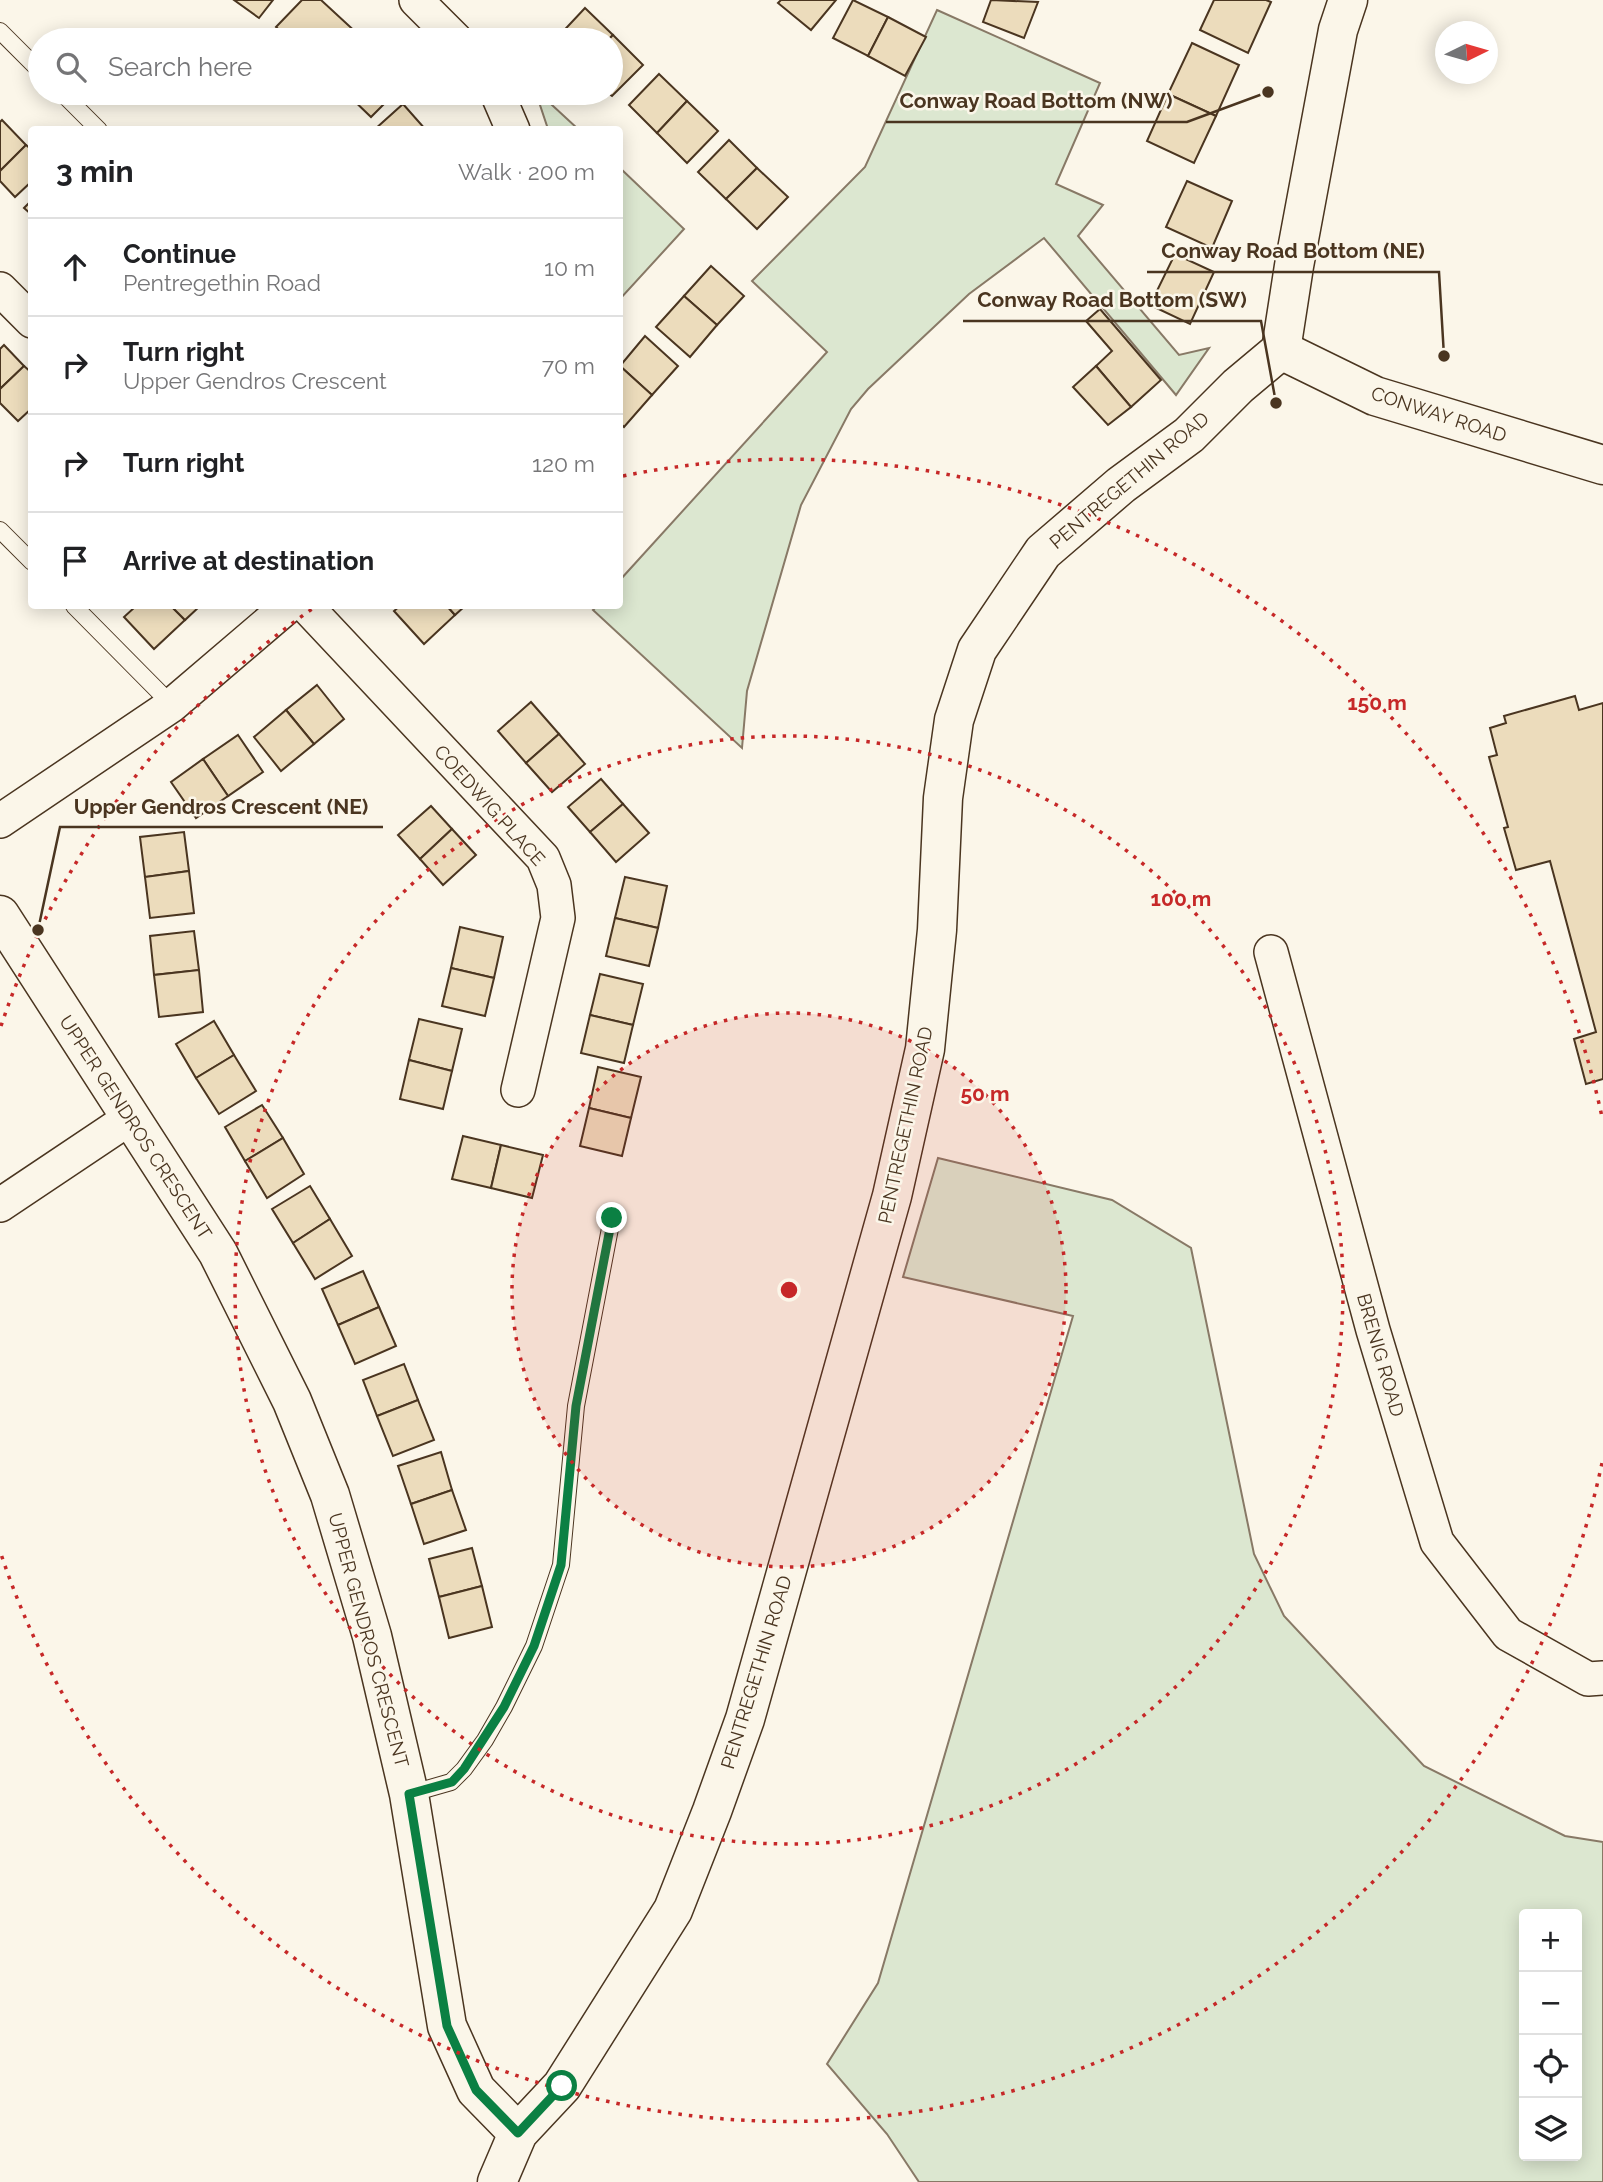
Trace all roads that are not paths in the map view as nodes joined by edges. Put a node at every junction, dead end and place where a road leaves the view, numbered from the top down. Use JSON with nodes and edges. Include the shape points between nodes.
{"nodes":[{"id":1,"x":416,"y":0,"type":"edge"},
{"id":2,"x":1348,"y":0,"type":"edge"},
{"id":3,"x":444,"y":28,"type":"edge"},
{"id":4,"x":0,"y":31,"type":"edge"},
{"id":5,"x":28,"y":59,"type":"edge"},
{"id":6,"x":74,"y":105,"type":"edge"},
{"id":7,"x":502,"y":105,"type":"edge"},
{"id":8,"x":95,"y":126,"type":"edge"},
{"id":9,"x":511,"y":126,"type":"edge"},
{"id":10,"x":0,"y":289,"type":"edge"},
{"id":11,"x":28,"y":317,"type":"edge"},
{"id":12,"x":1281,"y":350,"type":"junction"},
{"id":13,"x":1603,"y":465,"type":"edge"},
{"id":14,"x":0,"y":530,"type":"edge"},
{"id":15,"x":28,"y":558,"type":"edge"},
{"id":16,"x":77,"y":609,"type":"edge"},
{"id":17,"x":284,"y":609,"type":"edge"},
{"id":18,"x":309,"y":609,"type":"edge"},
{"id":19,"x":172,"y":705,"type":"junction"},
{"id":20,"x":0,"y":821,"type":"edge"},
{"id":21,"x":0,"y":915,"type":"edge"},
{"id":22,"x":1271,"y":952,"type":"dead end"},
{"id":23,"x":518,"y":1090,"type":"dead end"},
{"id":24,"x":130,"y":1118,"type":"junction"},
{"id":25,"x":0,"y":1205,"type":"edge"},
{"id":26,"x":612,"y":1218,"type":"dead end"},
{"id":27,"x":1603,"y":1678,"type":"edge"},
{"id":28,"x":409,"y":1794,"type":"junction"},
{"id":29,"x":518,"y":2133,"type":"junction"},
{"id":30,"x":497,"y":2182,"type":"edge"}],
"edges":[{"from":1,"to":3,"type":"street"},
{"from":2,"to":12,"type":"street","via":[[1338,30]]},
{"from":4,"to":5,"type":"lane"},
{"from":6,"to":8,"type":"lane"},
{"from":7,"to":9,"type":"street"},
{"from":10,"to":11,"type":"street"},
{"from":12,"to":13,"type":"street","name":"CONWAY ROAD","via":[[1375,396]]},
{"from":12,"to":29,"type":"street","name":"PENTREGETHIN ROAD","via":[[1189,435],[1121,485],[1043,552],[977,650],[954,720],[945,785],[925,1049],[892,1196],[745,1719],[673,1910],[562,2086]]},
{"from":14,"to":15,"type":"lane"},
{"from":16,"to":19,"type":"lane"},
{"from":17,"to":19,"type":"street"},
{"from":18,"to":23,"type":"street","name":"COEDWIG PLACE","via":[[542,858],[554,885],[558,918]]},
{"from":19,"to":20,"type":"street"},
{"from":21,"to":24,"type":"street","name":"UPPER GENDROS CRESCENT"},
{"from":22,"to":27,"type":"street","name":"BRENIG ROAD","via":[[1373,1331],[1437,1542],[1508,1634],[1588,1679]]},
{"from":24,"to":25,"type":"street"},
{"from":24,"to":28,"type":"street","name":"UPPER GENDROS CRESCENT","via":[[218,1253],[297,1413],[331,1495],[372,1636]]},
{"from":26,"to":28,"type":"lane","via":[[576,1406],[561,1565],[534,1646],[504,1707],[464,1769],[452,1782]]},
{"from":28,"to":29,"type":"street","name":"UPPER GENDROS CRESCENT","via":[[447,2026],[476,2090]]},
{"from":29,"to":30,"type":"street","name":"PENTREGETHIN ROAD"}]}
